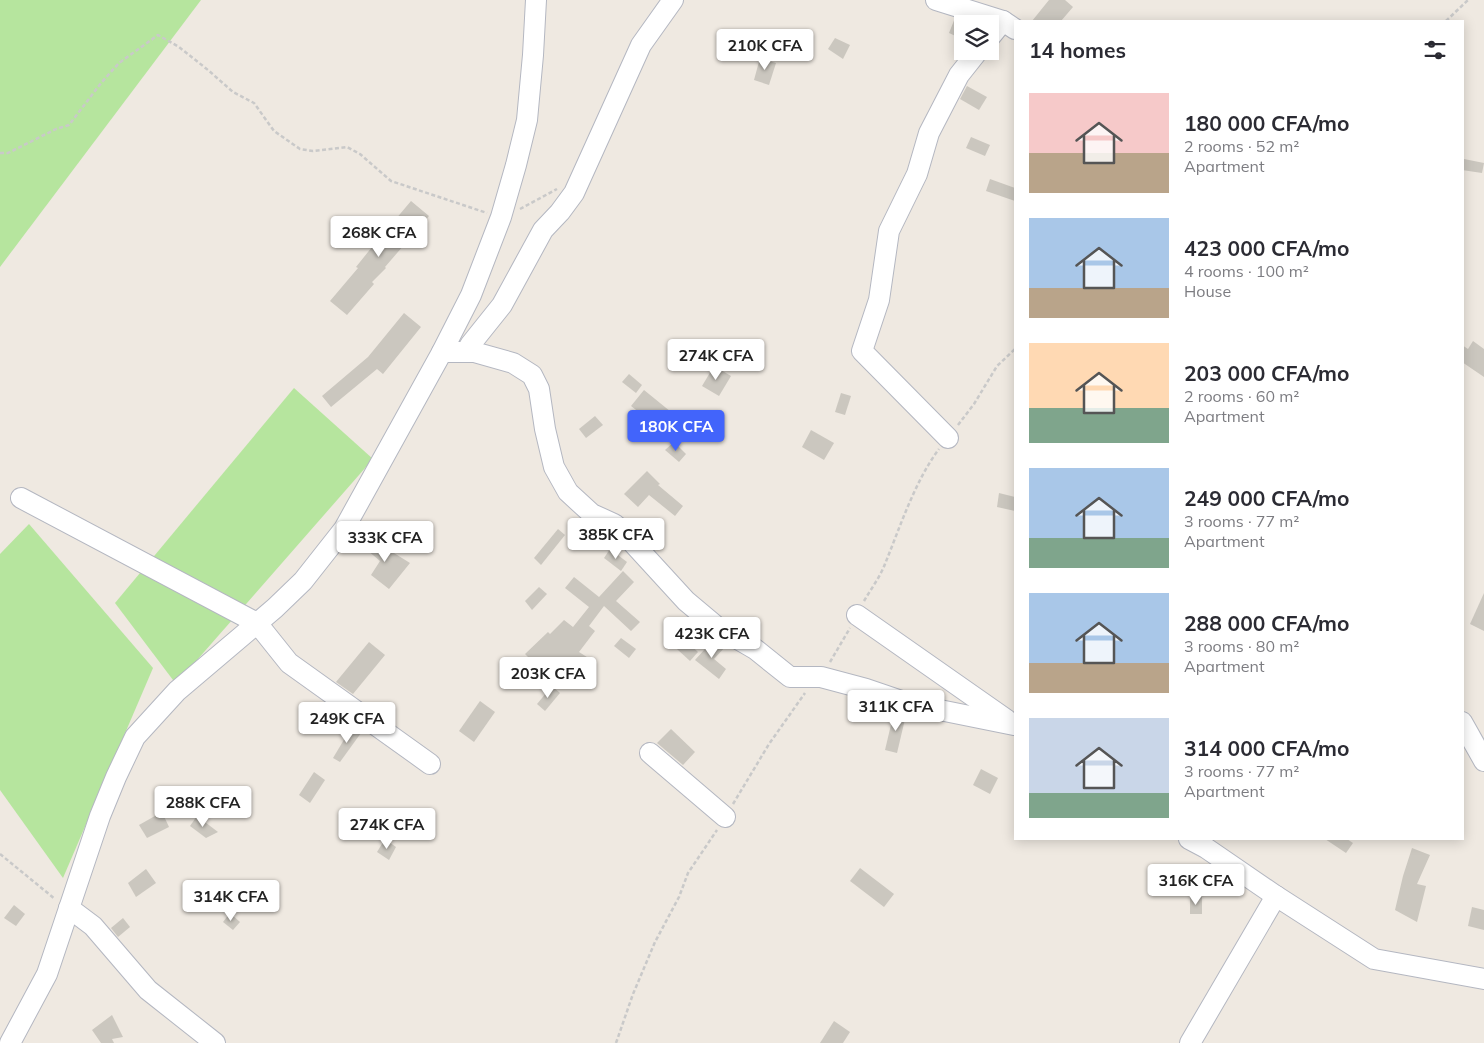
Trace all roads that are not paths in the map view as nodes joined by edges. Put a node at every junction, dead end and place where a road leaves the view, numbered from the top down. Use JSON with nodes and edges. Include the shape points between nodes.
{"nodes":[{"id":1,"x":536,"y":0,"type":"edge"},
{"id":2,"x":673,"y":0,"type":"edge"},
{"id":3,"x":936,"y":0,"type":"edge"},
{"id":4,"x":1009,"y":25,"type":"edge"},
{"id":5,"x":971,"y":60,"type":"edge"},
{"id":6,"x":457,"y":322,"type":"junction"},
{"id":7,"x":472,"y":349,"type":"junction"},
{"id":8,"x":442,"y":352,"type":"junction"},
{"id":9,"x":948,"y":438,"type":"road end"},
{"id":10,"x":21,"y":498,"type":"dead end"},
{"id":11,"x":857,"y":615,"type":"road end"},
{"id":12,"x":257,"y":623,"type":"junction"},
{"id":13,"x":1014,"y":724,"type":"edge"},
{"id":14,"x":1014,"y":725,"type":"edge"},
{"id":15,"x":1464,"y":727,"type":"edge"},
{"id":16,"x":1474,"y":753,"type":"edge"},
{"id":17,"x":650,"y":754,"type":"dead end"},
{"id":18,"x":430,"y":764,"type":"dead end"},
{"id":19,"x":725,"y":817,"type":"road end"},
{"id":20,"x":1191,"y":840,"type":"edge"},
{"id":21,"x":1276,"y":896,"type":"junction"},
{"id":22,"x":69,"y":908,"type":"junction"},
{"id":23,"x":1484,"y":979,"type":"edge"},
{"id":24,"x":10,"y":1043,"type":"edge"},
{"id":25,"x":214,"y":1043,"type":"edge"},
{"id":26,"x":1190,"y":1043,"type":"edge"}],
"edges":[{"from":1,"to":6,"type":"street","via":[[527,120],[500,217],[471,295]]},
{"from":2,"to":7,"type":"street","via":[[642,45],[574,193],[543,230],[502,305]]},
{"from":3,"to":4,"type":"street"},
{"from":5,"to":9,"type":"street","via":[[959,75],[929,134],[917,174],[889,231],[879,300],[862,351]]},
{"from":6,"to":7,"type":"street"},
{"from":6,"to":8,"type":"street"},
{"from":7,"to":8,"type":"street"},
{"from":7,"to":14,"type":"street","via":[[513,363],[532,375],[539,389],[554,467],[568,492],[592,514],[620,529],[686,601],[717,627],[755,649],[790,677],[821,677],[910,704]]},
{"from":8,"to":12,"type":"street","via":[[344,529],[302,581]]},
{"from":10,"to":12,"type":"street"},
{"from":11,"to":13,"type":"street"},
{"from":12,"to":18,"type":"street","via":[[289,663]]},
{"from":12,"to":22,"type":"street","via":[[176,691],[135,736],[104,808]]},
{"from":15,"to":16,"type":"street"},
{"from":17,"to":19,"type":"street"},
{"from":20,"to":21,"type":"street"},
{"from":21,"to":23,"type":"street","via":[[1374,959]]},
{"from":21,"to":26,"type":"street"},
{"from":22,"to":24,"type":"street","via":[[47,974]]},
{"from":22,"to":25,"type":"street","via":[[92,926],[148,990]]}]}
